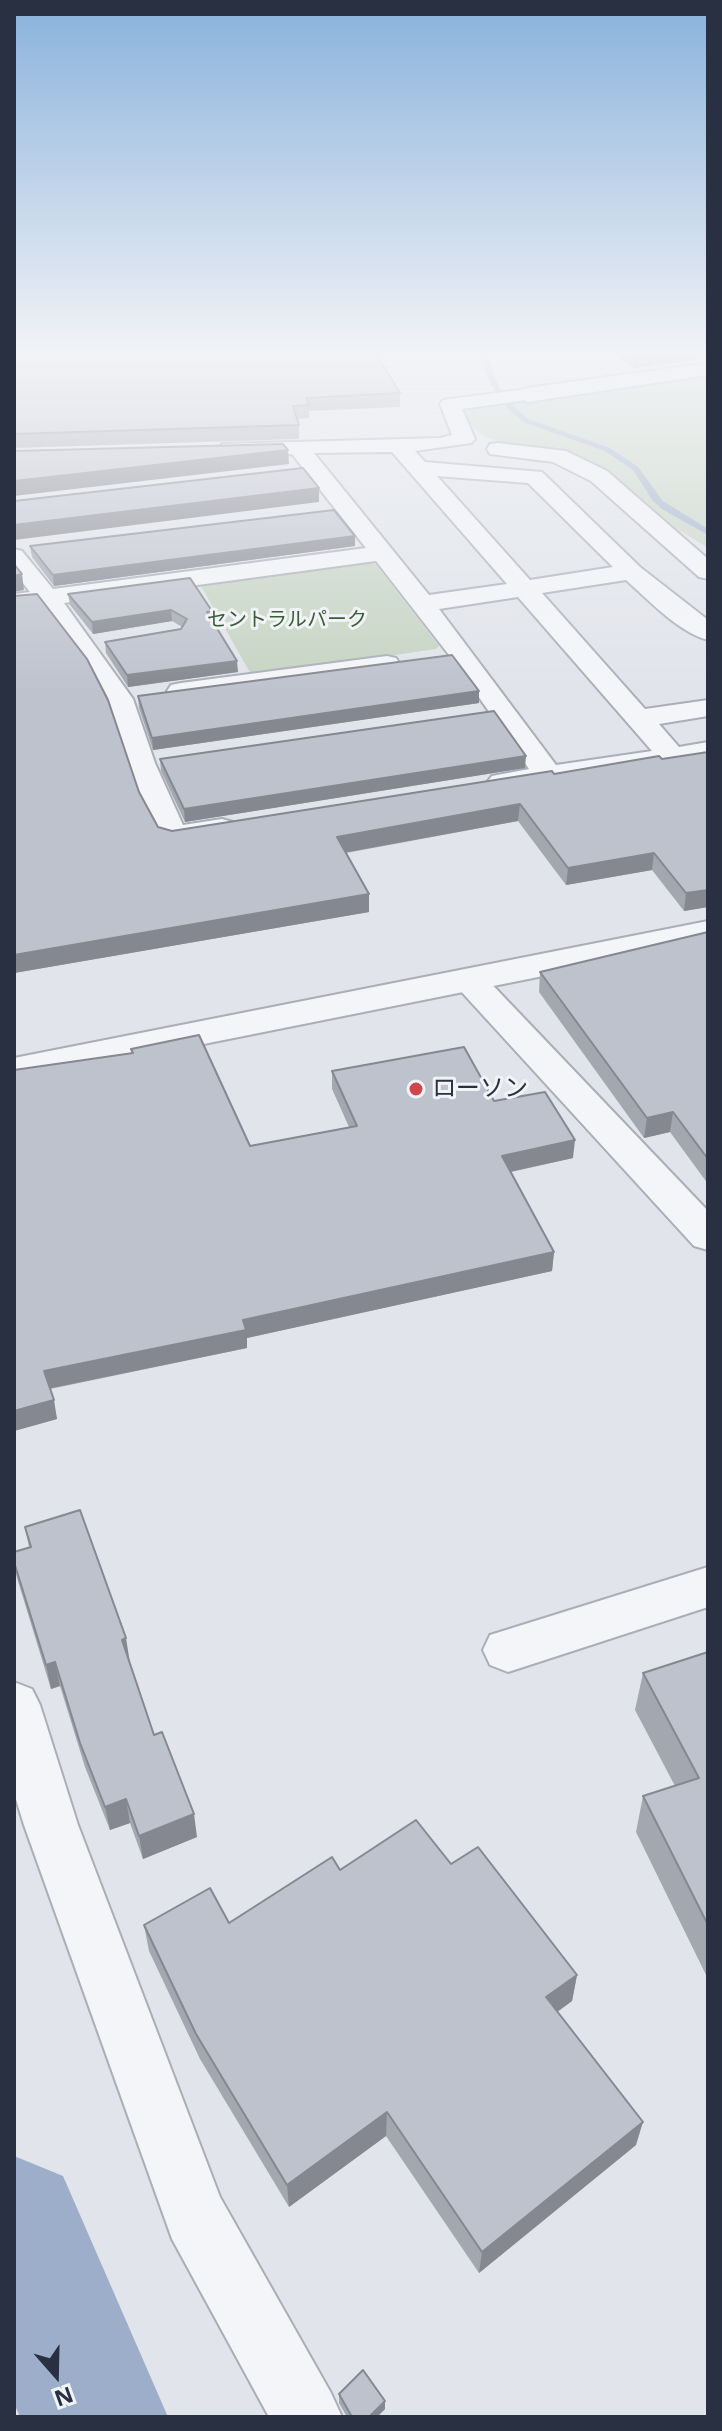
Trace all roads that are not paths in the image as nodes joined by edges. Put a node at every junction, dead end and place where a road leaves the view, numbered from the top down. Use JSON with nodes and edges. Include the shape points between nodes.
{"nodes":[{"id":1,"x":313,"y":465,"type":"edge"},
{"id":2,"x":415,"y":465,"type":"edge"},
{"id":3,"x":581,"y":465,"type":"edge"},
{"id":4,"x":417,"y":468,"type":"junction"},
{"id":5,"x":317,"y":471,"type":"junction"},
{"id":6,"x":287,"y":475,"type":"edge"},
{"id":7,"x":347,"y":509,"type":"junction"},
{"id":8,"x":315,"y":513,"type":"edge"},
{"id":9,"x":19,"y":551,"type":"edge"},
{"id":10,"x":382,"y":553,"type":"junction"},
{"id":11,"x":631,"y":572,"type":"junction"},
{"id":12,"x":708,"y":572,"type":"edge"},
{"id":13,"x":524,"y":587,"type":"junction"},
{"id":14,"x":46,"y":596,"type":"junction"},
{"id":15,"x":14,"y":602,"type":"edge"},
{"id":16,"x":422,"y":604,"type":"junction"},
{"id":17,"x":708,"y":632,"type":"edge"},
{"id":18,"x":114,"y":641,"type":"edge"},
{"id":19,"x":85,"y":646,"type":"junction"},
{"id":20,"x":462,"y":654,"type":"junction"},
{"id":21,"x":119,"y":699,"type":"junction"},
{"id":22,"x":708,"y":708,"type":"edge"},
{"id":23,"x":501,"y":711,"type":"junction"},
{"id":24,"x":470,"y":716,"type":"edge"},
{"id":25,"x":640,"y":718,"type":"junction"},
{"id":26,"x":708,"y":751,"type":"edge"},
{"id":27,"x":672,"y":756,"type":"junction"},
{"id":28,"x":171,"y":758,"type":"edge"},
{"id":29,"x":140,"y":763,"type":"junction"},
{"id":30,"x":548,"y":775,"type":"junction"},
{"id":31,"x":472,"y":787,"type":"edge"},
{"id":32,"x":246,"y":824,"type":"edge"},
{"id":33,"x":708,"y":932,"type":"edge"},
{"id":34,"x":470,"y":981,"type":"junction"},
{"id":35,"x":14,"y":1070,"type":"edge"},
{"id":36,"x":708,"y":1236,"type":"edge"},
{"id":37,"x":708,"y":1587,"type":"edge"},
{"id":38,"x":508,"y":1650,"type":"dead end"},
{"id":39,"x":14,"y":1705,"type":"edge"},
{"id":40,"x":307,"y":2417,"type":"edge"}],
"edges":[{"from":1,"to":5,"type":"street"},
{"from":2,"to":4,"type":"street"},
{"from":3,"to":12,"type":"street"},
{"from":4,"to":11,"type":"street","via":[[534,477]]},
{"from":4,"to":13,"type":"street"},
{"from":5,"to":6,"type":"street"},
{"from":5,"to":7,"type":"street"},
{"from":7,"to":8,"type":"street"},
{"from":7,"to":10,"type":"street"},
{"from":9,"to":14,"type":"street"},
{"from":10,"to":14,"type":"street"},
{"from":10,"to":16,"type":"street"},
{"from":11,"to":13,"type":"street"},
{"from":11,"to":17,"type":"street"},
{"from":13,"to":16,"type":"street"},
{"from":13,"to":25,"type":"street"},
{"from":14,"to":15,"type":"street"},
{"from":14,"to":19,"type":"street"},
{"from":16,"to":20,"type":"street"},
{"from":18,"to":19,"type":"street"},
{"from":19,"to":21,"type":"street"},
{"from":20,"to":21,"type":"street"},
{"from":20,"to":23,"type":"street"},
{"from":21,"to":29,"type":"street"},
{"from":22,"to":25,"type":"street"},
{"from":23,"to":24,"type":"street"},
{"from":23,"to":30,"type":"street"},
{"from":25,"to":27,"type":"street"},
{"from":26,"to":27,"type":"street"},
{"from":27,"to":30,"type":"street"},
{"from":28,"to":29,"type":"street"},
{"from":29,"to":32,"type":"street","via":[[173,836]]},
{"from":30,"to":31,"type":"street"},
{"from":33,"to":34,"type":"street"},
{"from":34,"to":35,"type":"street"},
{"from":34,"to":36,"type":"street"},
{"from":37,"to":38,"type":"street"},
{"from":39,"to":40,"type":"street","via":[[51,1825],[195,2216]]}]}
